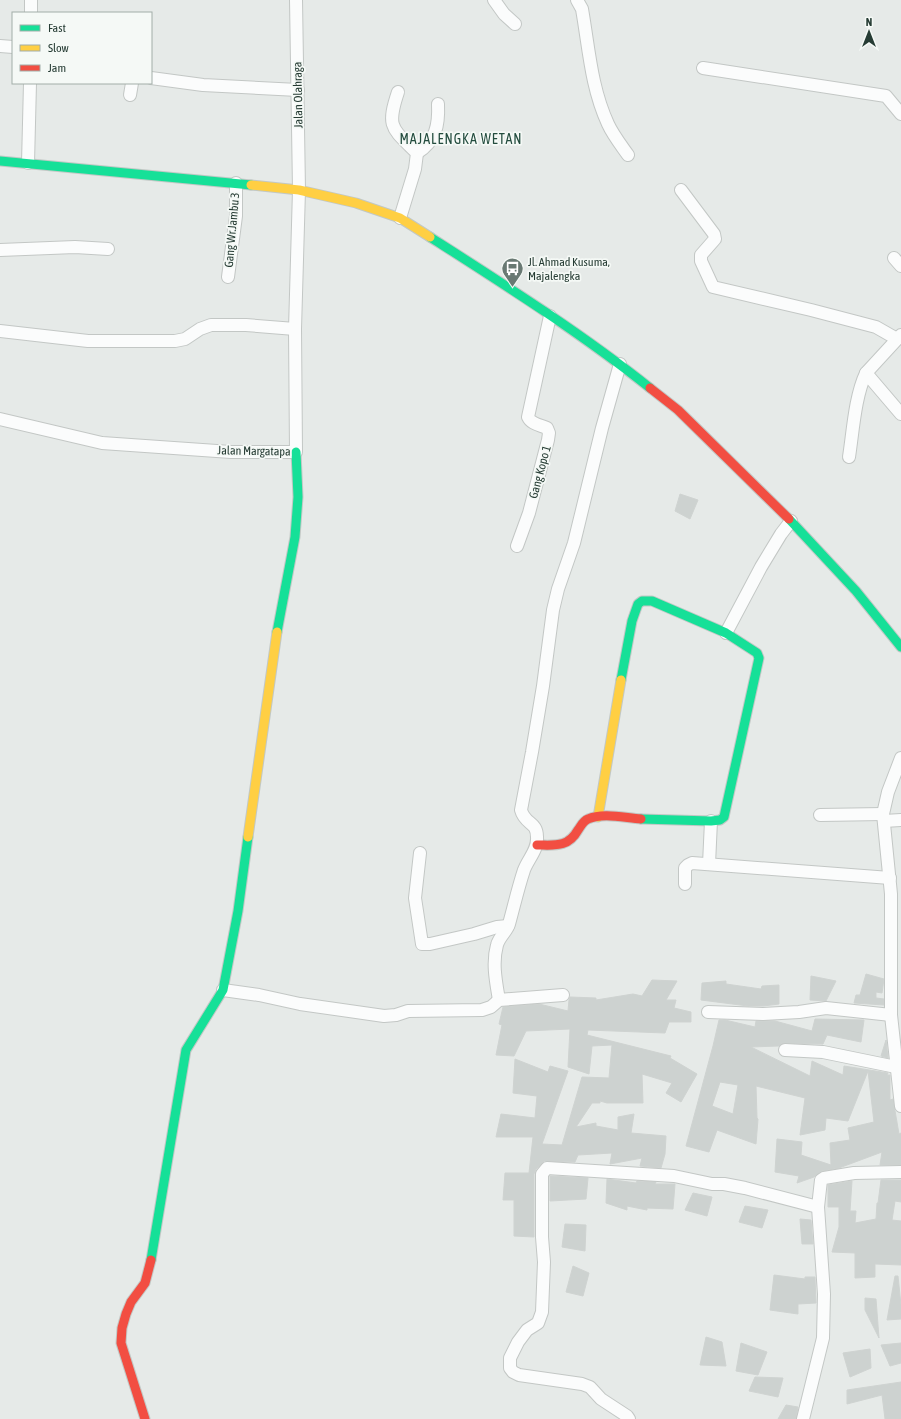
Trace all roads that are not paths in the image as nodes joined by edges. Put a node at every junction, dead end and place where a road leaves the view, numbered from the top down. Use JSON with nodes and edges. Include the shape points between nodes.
{"nodes":[{"id":1,"x":32,"y":0,"type":"edge"},
{"id":2,"x":296,"y":0,"type":"edge"},
{"id":3,"x":494,"y":0,"type":"edge"},
{"id":4,"x":577,"y":0,"type":"edge"},
{"id":5,"x":31,"y":12,"type":"edge"},
{"id":6,"x":515,"y":24,"type":"dead end"},
{"id":7,"x":0,"y":46,"type":"edge"},
{"id":8,"x":12,"y":47,"type":"edge"},
{"id":9,"x":703,"y":68,"type":"dead end"},
{"id":10,"x":152,"y":78,"type":"edge"},
{"id":11,"x":30,"y":84,"type":"edge"},
{"id":12,"x":298,"y":90,"type":"junction"},
{"id":13,"x":398,"y":92,"type":"dead end"},
{"id":14,"x":438,"y":104,"type":"dead end"},
{"id":15,"x":901,"y":114,"type":"edge"},
{"id":16,"x":417,"y":153,"type":"junction"},
{"id":17,"x":628,"y":156,"type":"dead end"},
{"id":18,"x":0,"y":161,"type":"edge"},
{"id":19,"x":28,"y":163,"type":"junction"},
{"id":20,"x":236,"y":183,"type":"junction"},
{"id":21,"x":300,"y":190,"type":"junction"},
{"id":22,"x":681,"y":190,"type":"dead end"},
{"id":23,"x":400,"y":218,"type":"junction"},
{"id":24,"x":108,"y":249,"type":"dead end"},
{"id":25,"x":0,"y":250,"type":"edge"},
{"id":26,"x":228,"y":277,"type":"dead end"},
{"id":27,"x":550,"y":316,"type":"junction"},
{"id":28,"x":295,"y":328,"type":"junction"},
{"id":29,"x":0,"y":331,"type":"edge"},
{"id":30,"x":899,"y":337,"type":"edge"},
{"id":31,"x":620,"y":364,"type":"junction"},
{"id":32,"x":866,"y":373,"type":"junction"},
{"id":33,"x":901,"y":414,"type":"edge"},
{"id":34,"x":0,"y":419,"type":"edge"},
{"id":35,"x":296,"y":452,"type":"junction"},
{"id":36,"x":849,"y":457,"type":"dead end"},
{"id":37,"x":791,"y":521,"type":"junction"},
{"id":38,"x":517,"y":546,"type":"dead end"},
{"id":39,"x":726,"y":634,"type":"junction"},
{"id":40,"x":901,"y":647,"type":"edge"},
{"id":41,"x":901,"y":758,"type":"edge"},
{"id":42,"x":820,"y":815,"type":"dead end"},
{"id":43,"x":598,"y":817,"type":"junction"},
{"id":44,"x":884,"y":818,"type":"junction"},
{"id":45,"x":901,"y":820,"type":"edge"},
{"id":46,"x":711,"y":821,"type":"junction"},
{"id":47,"x":537,"y":845,"type":"junction"},
{"id":48,"x":420,"y":853,"type":"dead end"},
{"id":49,"x":709,"y":864,"type":"junction"},
{"id":50,"x":890,"y":878,"type":"junction"},
{"id":51,"x":685,"y":884,"type":"dead end"},
{"id":52,"x":508,"y":926,"type":"junction"},
{"id":53,"x":223,"y":990,"type":"junction"},
{"id":54,"x":563,"y":995,"type":"dead end"},
{"id":55,"x":499,"y":1000,"type":"junction"},
{"id":56,"x":708,"y":1012,"type":"dead end"},
{"id":57,"x":891,"y":1015,"type":"junction"},
{"id":58,"x":785,"y":1050,"type":"dead end"},
{"id":59,"x":896,"y":1067,"type":"junction"},
{"id":60,"x":901,"y":1106,"type":"edge"},
{"id":61,"x":901,"y":1172,"type":"edge"},
{"id":62,"x":818,"y":1207,"type":"junction"},
{"id":63,"x":145,"y":1419,"type":"edge"},
{"id":64,"x":629,"y":1419,"type":"edge"},
{"id":65,"x":803,"y":1419,"type":"edge"}],
"edges":[{"from":1,"to":5,"type":"street"},
{"from":2,"to":12,"type":"street","name":"Jalan Olahraga"},
{"from":3,"to":6,"type":"street"},
{"from":4,"to":17,"type":"street","via":[[582,9],[593,80],[600,104],[608,126]]},
{"from":7,"to":8,"type":"street"},
{"from":9,"to":15,"type":"street","via":[[886,96]]},
{"from":10,"to":12,"type":"street","via":[[203,85]]},
{"from":11,"to":19,"type":"street"},
{"from":12,"to":21,"type":"street","name":"Jalan Olahraga"},
{"from":13,"to":16,"type":"street","via":[[392,124],[397,134]]},
{"from":14,"to":16,"type":"street","via":[[435,132],[426,147]]},
{"from":16,"to":23,"type":"street","via":[[415,169]]},
{"from":18,"to":19,"type":"street"},
{"from":19,"to":20,"type":"street"},
{"from":20,"to":21,"type":"street"},
{"from":20,"to":26,"type":"street","name":"Gang Wr.Jambu 3","via":[[236,216]]},
{"from":21,"to":23,"type":"street","via":[[356,203]]},
{"from":21,"to":28,"type":"street","name":"Jalan Margatapa"},
{"from":22,"to":30,"type":"street","via":[[714,234],[715,240],[701,255],[713,287],[876,327]]},
{"from":23,"to":27,"type":"street"},
{"from":24,"to":25,"type":"street","via":[[75,247]]},
{"from":27,"to":31,"type":"street"},
{"from":27,"to":38,"type":"street","name":"Gang Kopo 1","via":[[528,417],[534,423],[547,428],[548,440],[530,513]]},
{"from":28,"to":29,"type":"street","via":[[211,325],[185,339],[175,341],[88,341]]},
{"from":28,"to":35,"type":"street","name":"Jalan Margatapa"},
{"from":30,"to":32,"type":"street"},
{"from":31,"to":37,"type":"street","via":[[678,410]]},
{"from":31,"to":47,"type":"street","via":[[574,543],[552,610],[543,686],[521,810],[522,816],[533,824]]},
{"from":32,"to":33,"type":"street"},
{"from":32,"to":36,"type":"street","via":[[859,395]]},
{"from":34,"to":35,"type":"street","name":"Jalan Margatapa","via":[[102,443],[230,452]]},
{"from":35,"to":53,"type":"street","via":[[298,497],[295,537],[272,660],[238,911]]},
{"from":37,"to":39,"type":"street","via":[[761,567]]},
{"from":37,"to":40,"type":"street","via":[[856,591]]},
{"from":39,"to":43,"type":"street","via":[[652,601],[642,601],[638,604],[624,653]]},
{"from":39,"to":46,"type":"street","via":[[757,653],[759,658],[726,814],[720,820]]},
{"from":41,"to":44,"type":"street","via":[[888,792]]},
{"from":42,"to":44,"type":"street"},
{"from":43,"to":46,"type":"street"},
{"from":43,"to":47,"type":"street","via":[[588,818],[570,842]]},
{"from":44,"to":45,"type":"street"},
{"from":44,"to":50,"type":"street"},
{"from":46,"to":49,"type":"street"},
{"from":47,"to":52,"type":"street","via":[[525,868]]},
{"from":48,"to":52,"type":"street","via":[[415,898],[422,944]]},
{"from":49,"to":50,"type":"street"},
{"from":49,"to":51,"type":"street","via":[[688,865],[685,868]]},
{"from":50,"to":57,"type":"street"},
{"from":52,"to":55,"type":"street","via":[[497,944],[494,972]]},
{"from":53,"to":55,"type":"street","via":[[384,1016],[408,1010],[482,1010]]},
{"from":53,"to":63,"type":"street","via":[[186,1050],[149,1271],[131,1302],[122,1328],[122,1343],[127,1364]]},
{"from":54,"to":55,"type":"street"},
{"from":56,"to":57,"type":"street","via":[[763,1014],[826,1008]]},
{"from":57,"to":59,"type":"street"},
{"from":58,"to":59,"type":"street","via":[[823,1052]]},
{"from":59,"to":60,"type":"street"},
{"from":61,"to":62,"type":"street","via":[[854,1173],[824,1178],[819,1184]]},
{"from":62,"to":64,"type":"street","via":[[746,1188],[674,1176],[547,1168],[544,1171],[542,1312],[538,1323],[527,1330],[518,1342],[510,1358],[510,1368],[519,1375],[590,1387],[601,1400]]},
{"from":62,"to":65,"type":"street","via":[[824,1294],[823,1338]]}]}
